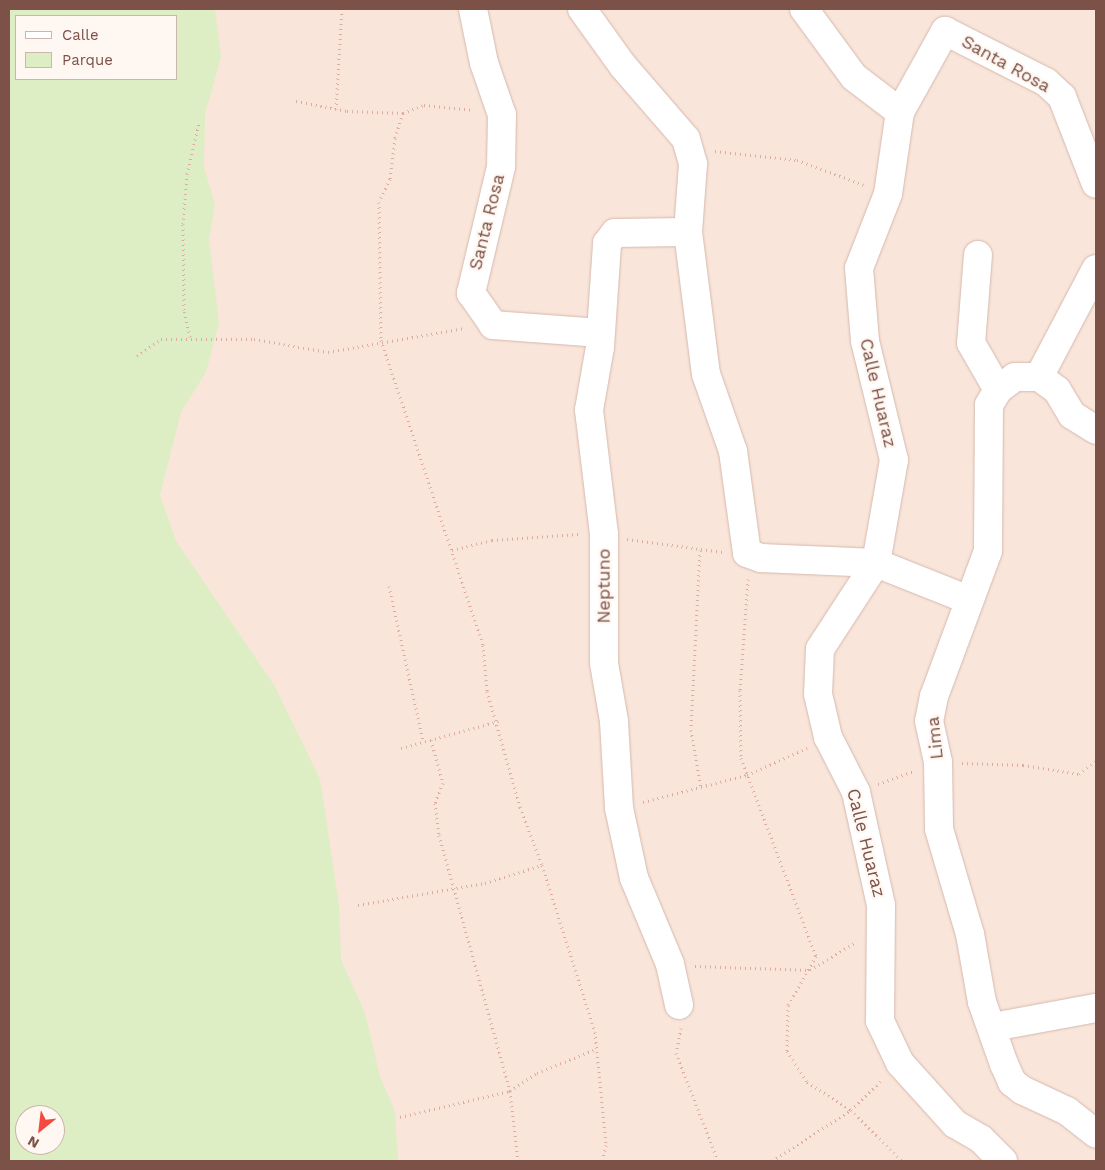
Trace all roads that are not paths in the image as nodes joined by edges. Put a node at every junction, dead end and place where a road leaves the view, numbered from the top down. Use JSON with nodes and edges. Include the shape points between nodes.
{"nodes":[{"id":1,"x":473,"y":9,"type":"edge"},
{"id":2,"x":582,"y":9,"type":"edge"},
{"id":3,"x":804,"y":9,"type":"edge"},
{"id":4,"x":945,"y":31,"type":"joint"},
{"id":5,"x":900,"y":112,"type":"junction"},
{"id":6,"x":1096,"y":184,"type":"edge"},
{"id":7,"x":688,"y":232,"type":"junction"},
{"id":8,"x":978,"y":255,"type":"dead end"},
{"id":9,"x":1096,"y":269,"type":"edge"},
{"id":10,"x":600,"y":333,"type":"junction"},
{"id":11,"x":1039,"y":377,"type":"junction"},
{"id":12,"x":998,"y":390,"type":"junction"},
{"id":13,"x":1096,"y":430,"type":"edge"},
{"id":14,"x":876,"y":563,"type":"junction"},
{"id":15,"x":969,"y":600,"type":"junction"},
{"id":16,"x":679,"y":1005,"type":"road end"},
{"id":17,"x":1096,"y":1008,"type":"edge"},
{"id":18,"x":993,"y":1027,"type":"junction"},
{"id":19,"x":1096,"y":1134,"type":"edge"},
{"id":20,"x":1002,"y":1161,"type":"edge"}],
"edges":[{"from":1,"to":10,"type":"street","name":"Santa Rosa","via":[[484,63],[502,115],[501,168],[471,293],[493,326]]},
{"from":2,"to":7,"type":"street","via":[[623,66],[686,139],[693,164]]},
{"from":3,"to":5,"type":"street","via":[[854,77]]},
{"from":4,"to":5,"type":"street","name":"Calle Huaraz"},
{"from":4,"to":6,"type":"street","name":"Santa Rosa","via":[[1046,82],[1062,97]]},
{"from":5,"to":14,"type":"street","name":"Calle Huaraz","via":[[888,194],[859,268],[865,341],[894,460]]},
{"from":7,"to":10,"type":"street","name":"Neptuno","via":[[615,233],[607,243]]},
{"from":7,"to":14,"type":"street","via":[[706,374],[733,451],[747,553],[761,558]]},
{"from":8,"to":12,"type":"street","via":[[971,343]]},
{"from":9,"to":11,"type":"street"},
{"from":10,"to":16,"type":"street","name":"Neptuno","via":[[589,410],[604,534],[604,663],[614,721],[619,808],[634,878],[670,964]]},
{"from":11,"to":12,"type":"street","via":[[1015,377]]},
{"from":11,"to":13,"type":"street","via":[[1057,390],[1072,414]]},
{"from":12,"to":15,"type":"street","name":"Lima","via":[[989,405],[987,420],[988,551]]},
{"from":14,"to":15,"type":"street"},
{"from":14,"to":20,"type":"street","name":"Calle Huaraz","via":[[820,649],[818,694],[828,737],[856,792],[882,922],[877,956],[882,975],[880,1021],[900,1062],[955,1124],[981,1139]]},
{"from":15,"to":18,"type":"street","name":"Lima","via":[[934,696],[930,721],[938,762],[938,829],[970,934],[982,1002]]},
{"from":17,"to":18,"type":"street"},
{"from":18,"to":19,"type":"street","name":"Lima","via":[[1012,1082],[1067,1111]]}]}
